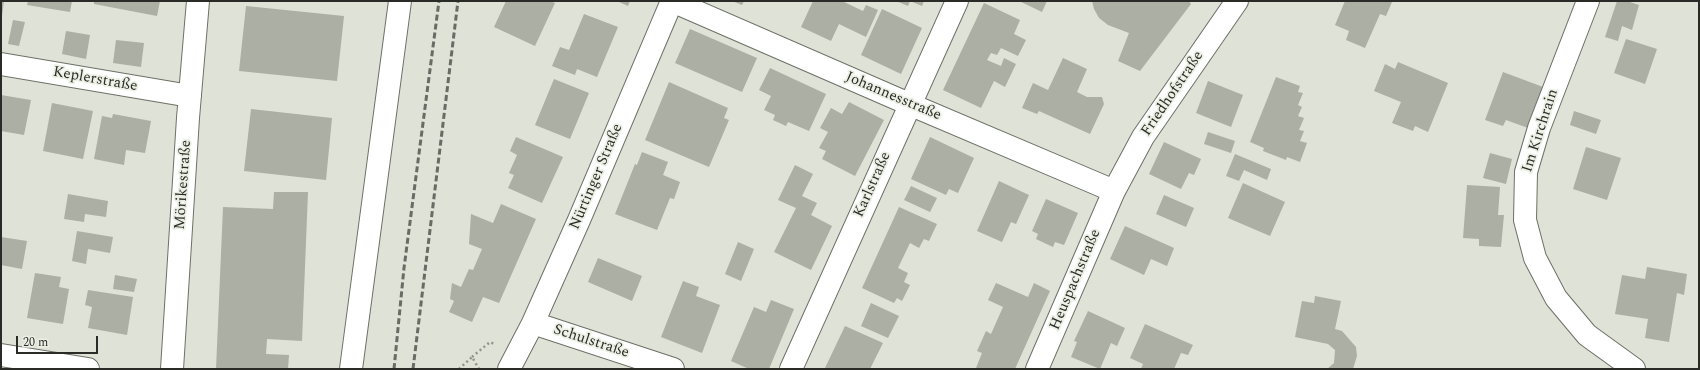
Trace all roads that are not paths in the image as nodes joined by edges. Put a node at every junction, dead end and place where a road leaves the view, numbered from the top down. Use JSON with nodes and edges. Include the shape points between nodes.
{"nodes":[{"id":1,"x":198,"y":1,"type":"edge"},
{"id":2,"x":400,"y":1,"type":"edge"},
{"id":3,"x":672,"y":1,"type":"edge"},
{"id":4,"x":957,"y":1,"type":"edge"},
{"id":5,"x":1238,"y":1,"type":"edge"},
{"id":6,"x":1588,"y":1,"type":"edge"},
{"id":7,"x":1,"y":64,"type":"edge"},
{"id":8,"x":190,"y":96,"type":"junction"},
{"id":9,"x":909,"y":104,"type":"junction"},
{"id":10,"x":1114,"y":191,"type":"junction"},
{"id":11,"x":533,"y":323,"type":"junction"},
{"id":12,"x":1,"y":355,"type":"edge"},
{"id":13,"x":513,"y":360,"type":"edge"},
{"id":14,"x":88,"y":369,"type":"edge"},
{"id":15,"x":172,"y":369,"type":"edge"},
{"id":16,"x":351,"y":369,"type":"edge"},
{"id":17,"x":673,"y":369,"type":"edge"},
{"id":18,"x":791,"y":369,"type":"edge"},
{"id":19,"x":1037,"y":369,"type":"edge"},
{"id":20,"x":1634,"y":369,"type":"edge"}],
"edges":[{"from":1,"to":8,"type":"street","name":"Mörikestraße"},
{"from":2,"to":16,"type":"street"},
{"from":3,"to":9,"type":"street","name":"Johannesstraße"},
{"from":3,"to":11,"type":"street","name":"Nürtinger Straße"},
{"from":4,"to":9,"type":"street","name":"Karlstraße"},
{"from":5,"to":10,"type":"street","name":"Friedhofstraße","via":[[1143,136]]},
{"from":6,"to":20,"type":"street","name":"Im Kirchrain","via":[[1539,128],[1526,172],[1525,220],[1535,258],[1556,298],[1587,335]]},
{"from":7,"to":8,"type":"street","name":"Keplerstraße"},
{"from":8,"to":15,"type":"street","name":"Mörikestraße"},
{"from":9,"to":10,"type":"street","name":"Johannesstraße"},
{"from":9,"to":18,"type":"street","name":"Karlstraße"},
{"from":10,"to":19,"type":"street","name":"Heuspachstraße"},
{"from":11,"to":13,"type":"street","name":"Nürtinger Straße"},
{"from":11,"to":17,"type":"street","name":"Schulstraße"},
{"from":12,"to":14,"type":"street"}]}
